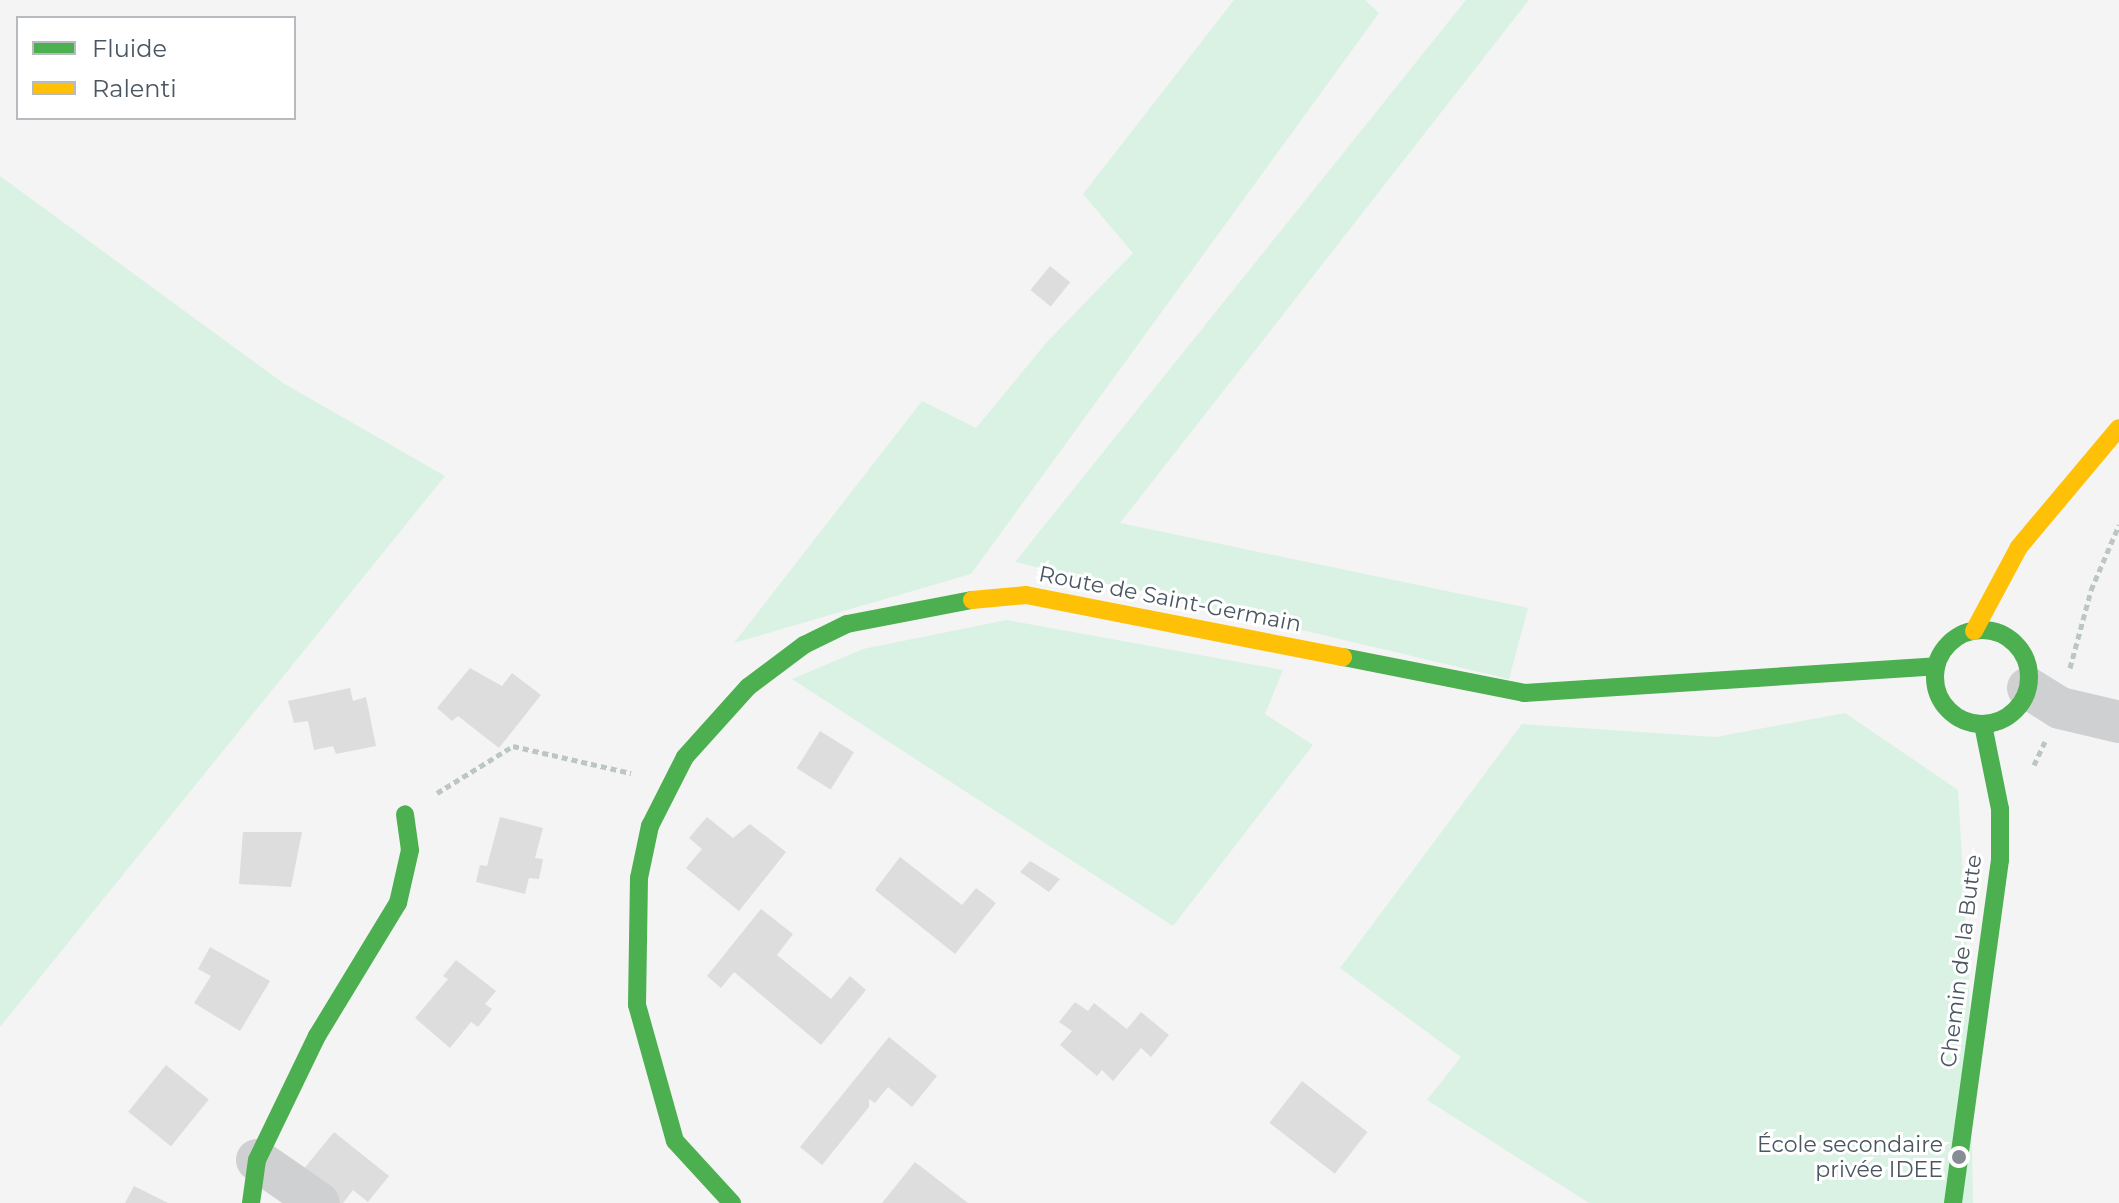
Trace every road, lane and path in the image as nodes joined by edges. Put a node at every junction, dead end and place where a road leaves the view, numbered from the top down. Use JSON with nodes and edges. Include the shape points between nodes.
{"nodes":[{"id":1,"x":2119,"y":428,"type":"edge"},
{"id":2,"x":2119,"y":525,"type":"edge"},
{"id":3,"x":1974,"y":631,"type":"junction"},
{"id":4,"x":1936,"y":666,"type":"junction"},
{"id":5,"x":2044,"y":698,"type":"junction"},
{"id":6,"x":2119,"y":722,"type":"edge"},
{"id":7,"x":1983,"y":725,"type":"junction"},
{"id":8,"x":671,"y":781,"type":"junction"},
{"id":9,"x":405,"y":814,"type":"joint"},
{"id":10,"x":257,"y":1160,"type":"junction"},
{"id":11,"x":251,"y":1203,"type":"edge"},
{"id":12,"x":319,"y":1203,"type":"edge"},
{"id":13,"x":732,"y":1203,"type":"edge"},
{"id":14,"x":1953,"y":1203,"type":"edge"}],
"edges":[{"from":1,"to":3,"type":"street","via":[[2019,547]]},
{"from":2,"to":5,"type":"path"},
{"from":3,"to":4,"type":"street","via":[[1946,647]]},
{"from":3,"to":5,"type":"street","via":[[2010,639]]},
{"from":4,"to":7,"type":"street","via":[[1935,688],[1954,716]]},
{"from":4,"to":8,"type":"street","name":"Route de Saint-Germain","via":[[1524,693],[1026,595],[970,600],[847,624],[804,645],[748,687],[685,757]]},
{"from":5,"to":6,"type":"street"},
{"from":5,"to":7,"type":"street"},
{"from":7,"to":14,"type":"street","name":"Chemin de la Butte","via":[[2000,809],[2000,860]]},
{"from":8,"to":9,"type":"path","via":[[513,746]]},
{"from":8,"to":13,"type":"street","name":"Route de Saint-Germain","via":[[650,826],[639,878],[637,1005],[675,1141]]},
{"from":9,"to":10,"type":"street","via":[[410,850],[398,903],[317,1036]]},
{"from":10,"to":11,"type":"street"},
{"from":10,"to":12,"type":"street"}]}
